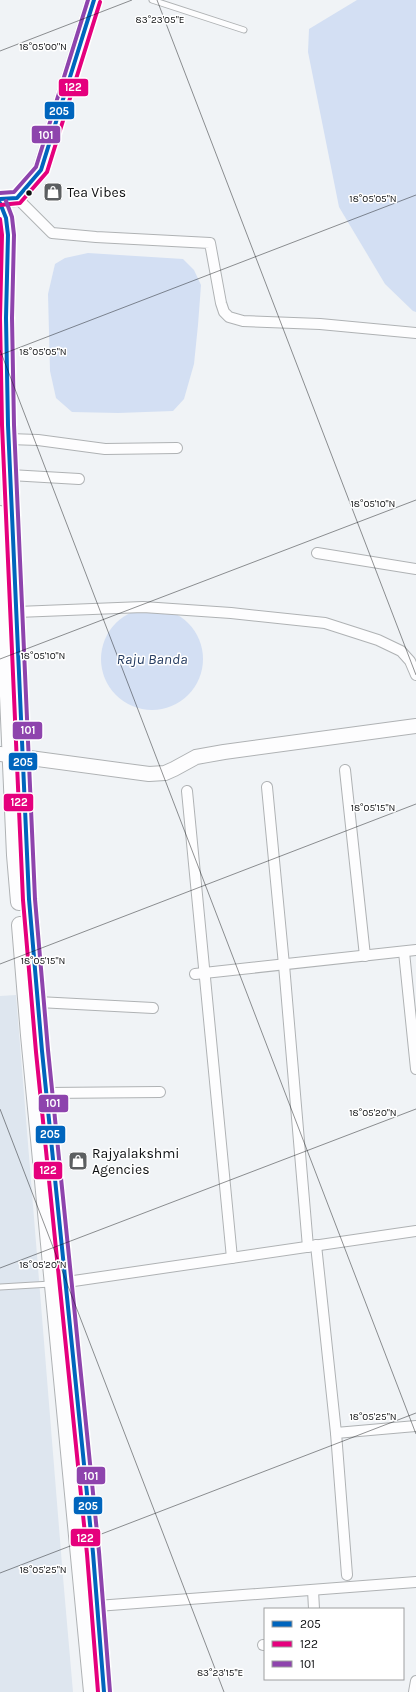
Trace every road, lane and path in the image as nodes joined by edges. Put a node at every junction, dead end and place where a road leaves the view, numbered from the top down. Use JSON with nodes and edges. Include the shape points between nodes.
{"nodes":[{"id":1,"x":94,"y":0,"type":"edge"},
{"id":2,"x":152,"y":0,"type":"edge"},
{"id":3,"x":244,"y":30,"type":"dead end"},
{"id":4,"x":18,"y":198,"type":"junction"},
{"id":5,"x":0,"y":199,"type":"edge"},
{"id":6,"x":0,"y":203,"type":"edge"},
{"id":7,"x":416,"y":333,"type":"edge"},
{"id":8,"x":9,"y":439,"type":"junction"},
{"id":9,"x":177,"y":448,"type":"dead end"},
{"id":10,"x":10,"y":474,"type":"junction"},
{"id":11,"x":79,"y":479,"type":"dead end"},
{"id":12,"x":0,"y":514,"type":"edge"},
{"id":13,"x":317,"y":553,"type":"dead end"},
{"id":14,"x":1,"y":564,"type":"edge"},
{"id":15,"x":416,"y":569,"type":"edge"},
{"id":16,"x":17,"y":612,"type":"junction"},
{"id":17,"x":416,"y":675,"type":"edge"},
{"id":18,"x":416,"y":717,"type":"edge"},
{"id":19,"x":416,"y":726,"type":"edge"},
{"id":20,"x":11,"y":756,"type":"edge"},
{"id":21,"x":345,"y":770,"type":"dead end"},
{"id":22,"x":267,"y":787,"type":"dead end"},
{"id":23,"x":187,"y":791,"type":"dead end"},
{"id":24,"x":416,"y":950,"type":"edge"},
{"id":25,"x":404,"y":952,"type":"junction"},
{"id":26,"x":365,"y":956,"type":"junction"},
{"id":27,"x":284,"y":964,"type":"junction"},
{"id":28,"x":200,"y":973,"type":"junction"},
{"id":29,"x":38,"y":1002,"type":"junction"},
{"id":30,"x":153,"y":1008,"type":"dead end"},
{"id":31,"x":416,"y":1069,"type":"edge"},
{"id":32,"x":160,"y":1092,"type":"dead end"},
{"id":33,"x":47,"y":1094,"type":"junction"},
{"id":34,"x":416,"y":1231,"type":"edge"},
{"id":35,"x":312,"y":1246,"type":"junction"},
{"id":36,"x":232,"y":1258,"type":"junction"},
{"id":37,"x":60,"y":1283,"type":"junction"},
{"id":38,"x":0,"y":1287,"type":"edge"},
{"id":39,"x":416,"y":1426,"type":"edge"},
{"id":40,"x":336,"y":1433,"type":"junction"},
{"id":41,"x":347,"y":1575,"type":"dead end"},
{"id":42,"x":416,"y":1582,"type":"edge"},
{"id":43,"x":313,"y":1590,"type":"junction"},
{"id":44,"x":97,"y":1606,"type":"junction"},
{"id":45,"x":314,"y":1608,"type":"edge"},
{"id":46,"x":416,"y":1681,"type":"edge"},
{"id":47,"x":92,"y":1692,"type":"edge"},
{"id":48,"x":104,"y":1692,"type":"edge"},
{"id":49,"x":414,"y":1692,"type":"edge"}],
"edges":[{"from":1,"to":4,"type":"main road","via":[[41,170]]},
{"from":2,"to":3,"type":"lane"},
{"from":4,"to":5,"type":"main road"},
{"from":4,"to":7,"type":"street","via":[[52,233],[210,243],[221,303],[229,317],[243,321],[320,324]]},
{"from":6,"to":8,"type":"main road","via":[[6,218],[8,235],[6,318]]},
{"from":8,"to":9,"type":"street","via":[[38,440],[105,450]]},
{"from":8,"to":10,"type":"main road"},
{"from":10,"to":11,"type":"street"},
{"from":10,"to":16,"type":"main road"},
{"from":12,"to":14,"type":"main road"},
{"from":13,"to":15,"type":"street"},
{"from":14,"to":20,"type":"main road"},
{"from":16,"to":17,"type":"street","via":[[143,607],[325,623],[378,640],[401,651],[410,661]]},
{"from":16,"to":20,"type":"main road"},
{"from":18,"to":19,"type":"street"},
{"from":19,"to":20,"type":"street","via":[[224,752],[196,758],[165,773],[149,774]]},
{"from":20,"to":29,"type":"main road","via":[[23,785]]},
{"from":20,"to":37,"type":"main road","via":[[15,855],[29,1035]]},
{"from":21,"to":26,"type":"street"},
{"from":22,"to":27,"type":"street"},
{"from":23,"to":28,"type":"street"},
{"from":24,"to":25,"type":"street"},
{"from":25,"to":26,"type":"street"},
{"from":25,"to":31,"type":"street"},
{"from":26,"to":27,"type":"street"},
{"from":27,"to":28,"type":"street"},
{"from":27,"to":35,"type":"street"},
{"from":28,"to":36,"type":"street"},
{"from":29,"to":30,"type":"street"},
{"from":29,"to":33,"type":"main road"},
{"from":32,"to":33,"type":"street"},
{"from":33,"to":37,"type":"main road"},
{"from":34,"to":35,"type":"street"},
{"from":35,"to":36,"type":"street"},
{"from":35,"to":40,"type":"street"},
{"from":36,"to":37,"type":"street"},
{"from":37,"to":38,"type":"lane"},
{"from":37,"to":44,"type":"main road"},
{"from":37,"to":47,"type":"main road","via":[[69,1464]]},
{"from":39,"to":40,"type":"street"},
{"from":40,"to":41,"type":"street"},
{"from":42,"to":43,"type":"street"},
{"from":43,"to":44,"type":"street"},
{"from":43,"to":45,"type":"street"},
{"from":44,"to":48,"type":"main road"},
{"from":46,"to":49,"type":"street"}]}
